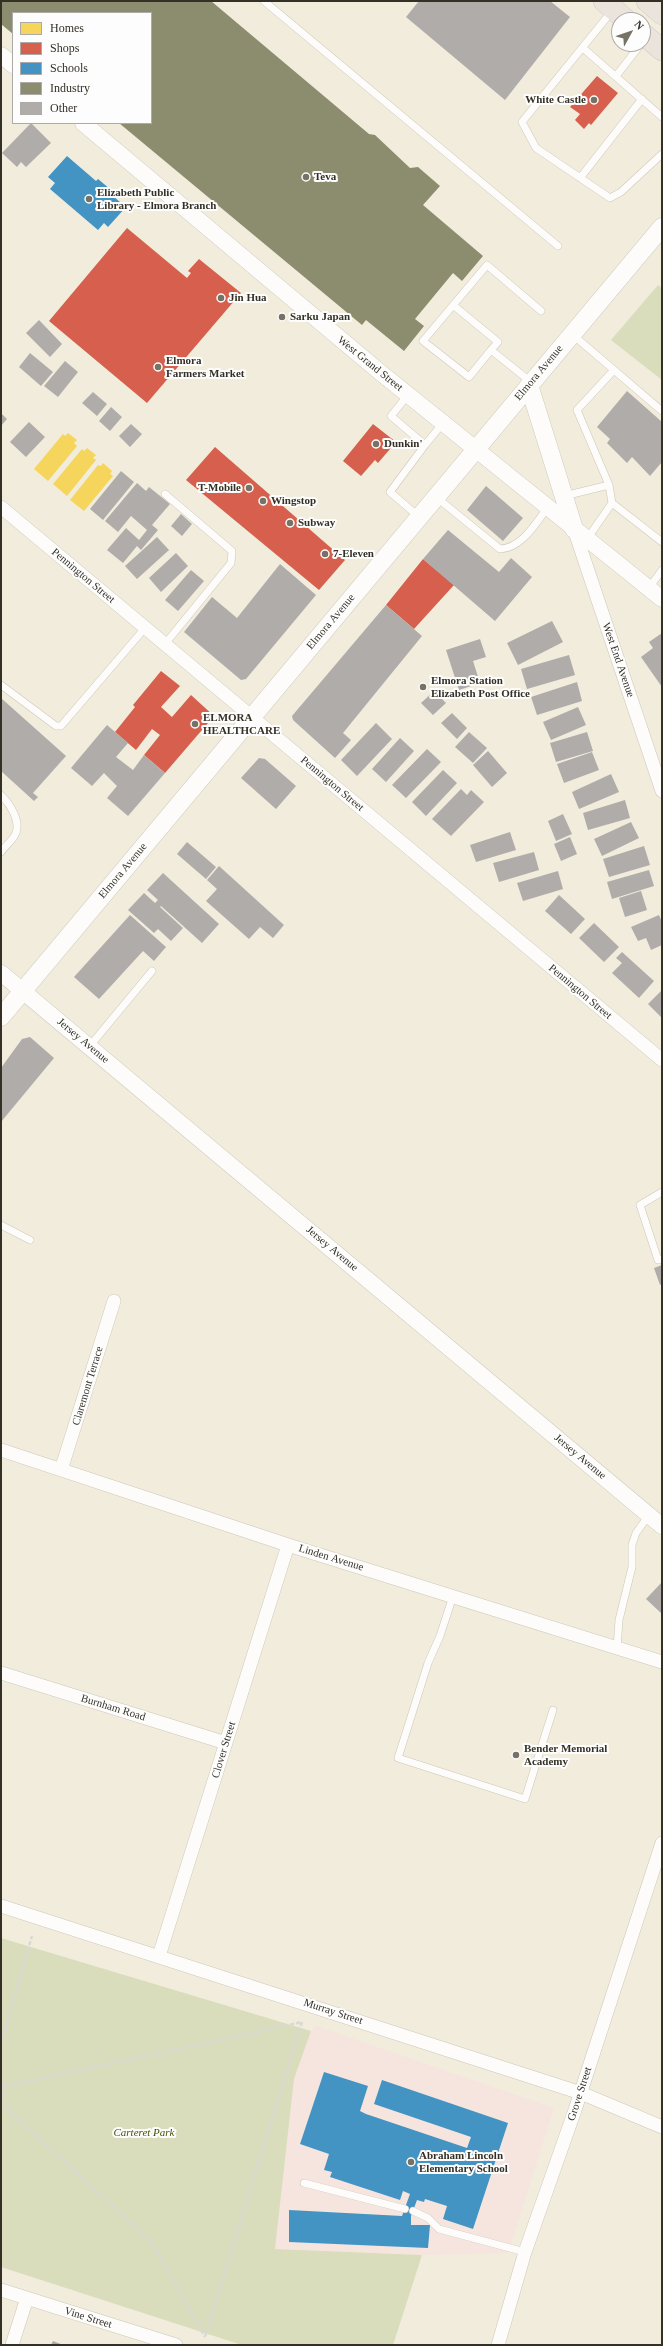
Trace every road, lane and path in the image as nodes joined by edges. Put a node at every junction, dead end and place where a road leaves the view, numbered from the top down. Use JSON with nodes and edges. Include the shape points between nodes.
{"nodes":[{"id":1,"x":264,"y":1,"type":"edge"},
{"id":2,"x":647,"y":1,"type":"edge"},
{"id":3,"x":615,"y":10,"type":"edge"},
{"id":4,"x":662,"y":14,"type":"edge"},
{"id":5,"x":583,"y":48,"type":"junction"},
{"id":6,"x":637,"y":52,"type":"edge"},
{"id":7,"x":1,"y":55,"type":"edge"},
{"id":8,"x":12,"y":64,"type":"edge"},
{"id":9,"x":616,"y":76,"type":"junction"},
{"id":10,"x":642,"y":99,"type":"junction"},
{"id":11,"x":662,"y":117,"type":"edge"},
{"id":12,"x":84,"y":124,"type":"edge"},
{"id":13,"x":662,"y":156,"type":"edge"},
{"id":14,"x":580,"y":178,"type":"junction"},
{"id":15,"x":661,"y":230,"type":"edge"},
{"id":16,"x":558,"y":246,"type":"dead end"},
{"id":17,"x":453,"y":305,"type":"junction"},
{"id":18,"x":541,"y":311,"type":"dead end"},
{"id":19,"x":571,"y":334,"type":"junction"},
{"id":20,"x":491,"y":350,"type":"junction"},
{"id":21,"x":614,"y":370,"type":"junction"},
{"id":22,"x":530,"y":383,"type":"junction"},
{"id":23,"x":408,"y":395,"type":"junction"},
{"id":24,"x":662,"y":411,"type":"edge"},
{"id":25,"x":443,"y":423,"type":"junction"},
{"id":26,"x":425,"y":445,"type":"junction"},
{"id":27,"x":475,"y":449,"type":"junction"},
{"id":28,"x":609,"y":486,"type":"junction"},
{"id":29,"x":165,"y":494,"type":"dead end"},
{"id":30,"x":564,"y":496,"type":"junction"},
{"id":31,"x":435,"y":497,"type":"junction"},
{"id":32,"x":612,"y":503,"type":"junction"},
{"id":33,"x":1,"y":508,"type":"edge"},
{"id":34,"x":548,"y":508,"type":"junction"},
{"id":35,"x":419,"y":517,"type":"junction"},
{"id":36,"x":580,"y":534,"type":"junction"},
{"id":37,"x":662,"y":542,"type":"edge"},
{"id":38,"x":662,"y":570,"type":"edge"},
{"id":39,"x":649,"y":589,"type":"junction"},
{"id":40,"x":662,"y":599,"type":"edge"},
{"id":41,"x":145,"y":628,"type":"junction"},
{"id":42,"x":164,"y":644,"type":"junction"},
{"id":43,"x":1,"y":685,"type":"edge"},
{"id":44,"x":252,"y":717,"type":"junction"},
{"id":45,"x":662,"y":791,"type":"edge"},
{"id":46,"x":1,"y":795,"type":"edge"},
{"id":47,"x":1,"y":852,"type":"edge"},
{"id":48,"x":152,"y":971,"type":"dead end"},
{"id":49,"x":1,"y":973,"type":"edge"},
{"id":50,"x":23,"y":991,"type":"junction"},
{"id":51,"x":1,"y":1017,"type":"edge"},
{"id":52,"x":89,"y":1047,"type":"junction"},
{"id":53,"x":662,"y":1060,"type":"edge"},
{"id":54,"x":662,"y":1192,"type":"edge"},
{"id":55,"x":1,"y":1225,"type":"edge"},
{"id":56,"x":30,"y":1240,"type":"dead end"},
{"id":57,"x":662,"y":1258,"type":"edge"},
{"id":58,"x":114,"y":1301,"type":"dead end"},
{"id":59,"x":1,"y":1450,"type":"edge"},
{"id":60,"x":61,"y":1470,"type":"junction"},
{"id":61,"x":649,"y":1515,"type":"junction"},
{"id":62,"x":662,"y":1526,"type":"edge"},
{"id":63,"x":288,"y":1545,"type":"junction"},
{"id":64,"x":453,"y":1596,"type":"junction"},
{"id":65,"x":617,"y":1648,"type":"junction"},
{"id":66,"x":662,"y":1662,"type":"edge"},
{"id":67,"x":1,"y":1673,"type":"edge"},
{"id":68,"x":553,"y":1710,"type":"dead end"},
{"id":69,"x":226,"y":1743,"type":"junction"},
{"id":70,"x":662,"y":1843,"type":"edge"},
{"id":71,"x":1,"y":1906,"type":"edge"},
{"id":72,"x":32,"y":1936,"type":"dead end"},
{"id":73,"x":159,"y":1956,"type":"junction"},
{"id":74,"x":1,"y":2043,"type":"edge"},
{"id":75,"x":1,"y":2083,"type":"edge"},
{"id":76,"x":3,"y":2087,"type":"junction"},
{"id":77,"x":581,"y":2093,"type":"junction"},
{"id":78,"x":1,"y":2102,"type":"edge"},
{"id":79,"x":662,"y":2127,"type":"edge"},
{"id":80,"x":304,"y":2183,"type":"dead end"},
{"id":81,"x":405,"y":2209,"type":"dead end"},
{"id":82,"x":413,"y":2211,"type":"dead end"},
{"id":83,"x":525,"y":2252,"type":"junction"},
{"id":84,"x":1,"y":2290,"type":"edge"},
{"id":85,"x":27,"y":2298,"type":"junction"},
{"id":86,"x":12,"y":2345,"type":"edge"},
{"id":87,"x":176,"y":2345,"type":"edge"},
{"id":88,"x":498,"y":2345,"type":"edge"}],
"edges":[{"from":1,"to":16,"type":"lane"},
{"from":2,"to":4,"type":"main road"},
{"from":3,"to":5,"type":"lane"},
{"from":5,"to":9,"type":"lane"},
{"from":5,"to":14,"type":"lane","via":[[522,122],[536,148]]},
{"from":6,"to":9,"type":"lane"},
{"from":7,"to":8,"type":"street"},
{"from":9,"to":10,"type":"lane"},
{"from":10,"to":11,"type":"lane"},
{"from":10,"to":14,"type":"lane"},
{"from":12,"to":23,"type":"street","name":"West Grand Street"},
{"from":13,"to":14,"type":"lane","via":[[621,192],[610,198]]},
{"from":15,"to":19,"type":"main road","name":"Elmora Avenue"},
{"from":17,"to":18,"type":"lane","via":[[487,265]]},
{"from":17,"to":20,"type":"lane","via":[[498,342]]},
{"from":17,"to":20,"type":"lane","via":[[423,340],[469,377]]},
{"from":19,"to":21,"type":"lane"},
{"from":19,"to":22,"type":"main road","name":"Elmora Avenue"},
{"from":20,"to":22,"type":"lane"},
{"from":21,"to":24,"type":"lane"},
{"from":21,"to":28,"type":"lane","via":[[577,410]]},
{"from":22,"to":27,"type":"main road","name":"Elmora Avenue"},
{"from":22,"to":30,"type":"main road"},
{"from":23,"to":25,"type":"street","name":"West Grand Street"},
{"from":23,"to":26,"type":"lane","via":[[391,416]]},
{"from":25,"to":26,"type":"lane"},
{"from":25,"to":27,"type":"street","name":"West Grand Street"},
{"from":26,"to":35,"type":"lane","via":[[390,492]]},
{"from":27,"to":31,"type":"main road","name":"Elmora Avenue"},
{"from":27,"to":34,"type":"street","name":"West Grand Street"},
{"from":28,"to":30,"type":"lane"},
{"from":28,"to":32,"type":"lane"},
{"from":29,"to":42,"type":"lane","via":[[232,551],[231,563]]},
{"from":30,"to":36,"type":"main road"},
{"from":31,"to":34,"type":"lane","via":[[500,549],[516,545]]},
{"from":31,"to":35,"type":"main road","name":"Elmora Avenue"},
{"from":32,"to":36,"type":"lane"},
{"from":32,"to":37,"type":"lane"},
{"from":33,"to":41,"type":"street","name":"Pennington Street"},
{"from":34,"to":36,"type":"street","name":"West Grand Street"},
{"from":35,"to":44,"type":"main road","name":"Elmora Avenue"},
{"from":36,"to":39,"type":"street","name":"West Grand Street"},
{"from":36,"to":45,"type":"street","name":"West End Avenue"},
{"from":38,"to":39,"type":"lane"},
{"from":39,"to":40,"type":"street","name":"West Grand Street"},
{"from":41,"to":42,"type":"street","name":"Pennington Street"},
{"from":41,"to":43,"type":"lane","via":[[61,726],[56,726]]},
{"from":42,"to":44,"type":"street","name":"Pennington Street"},
{"from":44,"to":50,"type":"main road","name":"Elmora Avenue"},
{"from":44,"to":53,"type":"street","name":"Pennington Street"},
{"from":46,"to":47,"type":"lane","via":[[14,812],[16,825],[16,834]]},
{"from":48,"to":52,"type":"lane"},
{"from":49,"to":50,"type":"street","name":"Jersey Avenue"},
{"from":50,"to":51,"type":"main road","name":"Elmora Avenue"},
{"from":50,"to":52,"type":"street","name":"Jersey Avenue"},
{"from":52,"to":61,"type":"street","name":"Jersey Avenue"},
{"from":54,"to":57,"type":"lane","via":[[640,1205],[658,1260]]},
{"from":55,"to":56,"type":"lane"},
{"from":58,"to":60,"type":"street","name":"Claremont Terrace"},
{"from":59,"to":60,"type":"street","name":"Linden Avenue"},
{"from":60,"to":63,"type":"street","name":"Linden Avenue"},
{"from":61,"to":62,"type":"street","name":"Jersey Avenue"},
{"from":61,"to":65,"type":"lane","via":[[636,1533],[632,1545],[632,1567],[619,1620]]},
{"from":63,"to":64,"type":"street","name":"Linden Avenue"},
{"from":63,"to":69,"type":"street","name":"Clover Street"},
{"from":64,"to":65,"type":"street","name":"Linden Avenue"},
{"from":64,"to":68,"type":"lane","via":[[428,1663],[398,1758],[525,1799]]},
{"from":65,"to":66,"type":"street","name":"Linden Avenue"},
{"from":67,"to":69,"type":"street","name":"Burnham Road"},
{"from":69,"to":73,"type":"street","name":"Clover Street"},
{"from":70,"to":77,"type":"street","name":"Grove Street"},
{"from":71,"to":73,"type":"street","name":"Murray Street"},
{"from":72,"to":74,"type":"path"},
{"from":73,"to":77,"type":"street","name":"Murray Street"},
{"from":75,"to":76,"type":"path"},
{"from":76,"to":78,"type":"path"},
{"from":76,"to":78,"type":"path","via":[[302,2022],[205,2337],[151,2242]]},
{"from":77,"to":79,"type":"street","name":"Murray Street"},
{"from":77,"to":83,"type":"street","name":"Grove Street"},
{"from":80,"to":81,"type":"lane"},
{"from":82,"to":83,"type":"lane","via":[[428,2218],[439,2229]]},
{"from":83,"to":88,"type":"street","name":"Grove Street"},
{"from":84,"to":85,"type":"street","name":"Vine Street"},
{"from":85,"to":86,"type":"street"},
{"from":85,"to":87,"type":"street","name":"Vine Street"}]}
